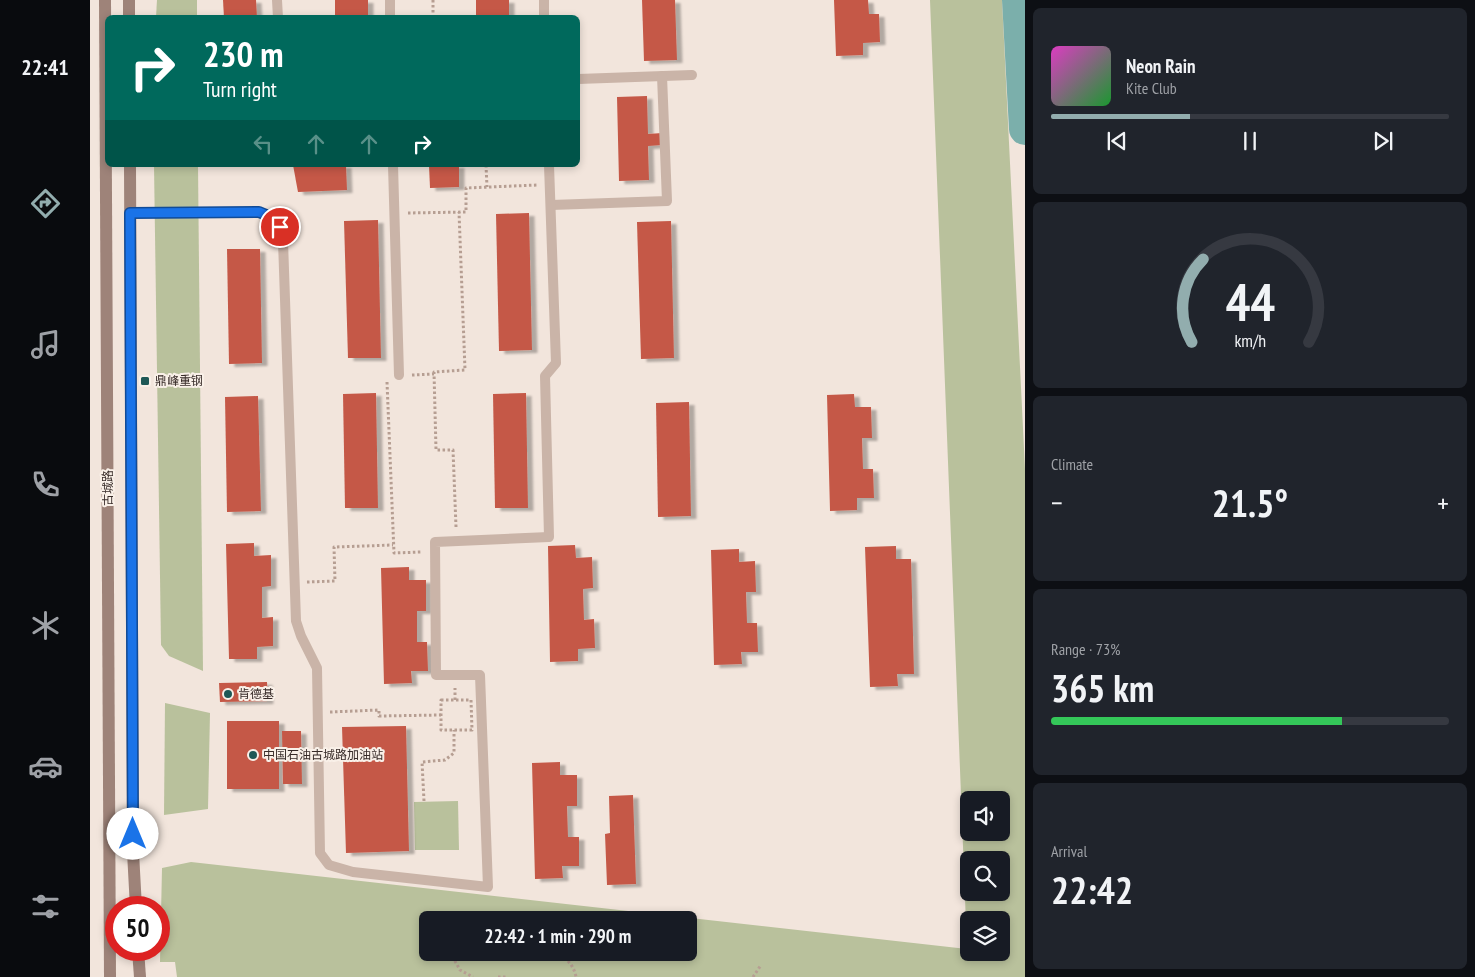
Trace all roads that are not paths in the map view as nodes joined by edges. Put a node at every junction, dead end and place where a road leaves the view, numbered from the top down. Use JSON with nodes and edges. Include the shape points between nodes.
{"nodes":[{"id":1,"x":105,"y":0,"type":"edge"},
{"id":2,"x":129,"y":0,"type":"edge"},
{"id":3,"x":277,"y":0,"type":"edge"},
{"id":4,"x":390,"y":0,"type":"edge"},
{"id":5,"x":544,"y":0,"type":"edge"},
{"id":6,"x":105,"y":15,"type":"edge"},
{"id":7,"x":129,"y":15,"type":"edge"},
{"id":8,"x":278,"y":15,"type":"edge"},
{"id":9,"x":390,"y":15,"type":"edge"},
{"id":10,"x":544,"y":15,"type":"edge"},
{"id":11,"x":692,"y":74,"type":"dead end"},
{"id":12,"x":662,"y":76,"type":"junction"},
{"id":13,"x":580,"y":79,"type":"edge"},
{"id":14,"x":106,"y":167,"type":"edge"},
{"id":15,"x":130,"y":167,"type":"edge"},
{"id":16,"x":393,"y":167,"type":"edge"},
{"id":17,"x":549,"y":167,"type":"edge"},
{"id":18,"x":551,"y":205,"type":"junction"},
{"id":19,"x":130,"y":213,"type":"junction"},
{"id":20,"x":399,"y":375,"type":"road end"},
{"id":21,"x":135,"y":896,"type":"edge"},
{"id":22,"x":139,"y":961,"type":"edge"},
{"id":23,"x":110,"y":977,"type":"edge"},
{"id":24,"x":140,"y":977,"type":"edge"}],
"edges":[{"from":1,"to":6,"type":"main road","name":"古城路"},
{"from":2,"to":7,"type":"main road"},
{"from":3,"to":8,"type":"lane"},
{"from":4,"to":9,"type":"lane"},
{"from":5,"to":10,"type":"lane"},
{"from":11,"to":12,"type":"lane"},
{"from":12,"to":13,"type":"lane"},
{"from":12,"to":18,"type":"lane","via":[[667,201]]},
{"from":14,"to":23,"type":"main road","name":"古城路"},
{"from":15,"to":19,"type":"main road","name":"古城路"},
{"from":16,"to":20,"type":"lane"},
{"from":17,"to":18,"type":"lane"},
{"from":18,"to":19,"type":"lane","via":[[556,363],[545,376],[549,536],[435,542],[436,675],[480,675],[488,887],[352,872],[329,865],[320,853],[317,668],[296,621],[280,227],[271,217],[259,212]]},
{"from":19,"to":21,"type":"main road","name":"古城路"},
{"from":22,"to":24,"type":"main road"}]}
